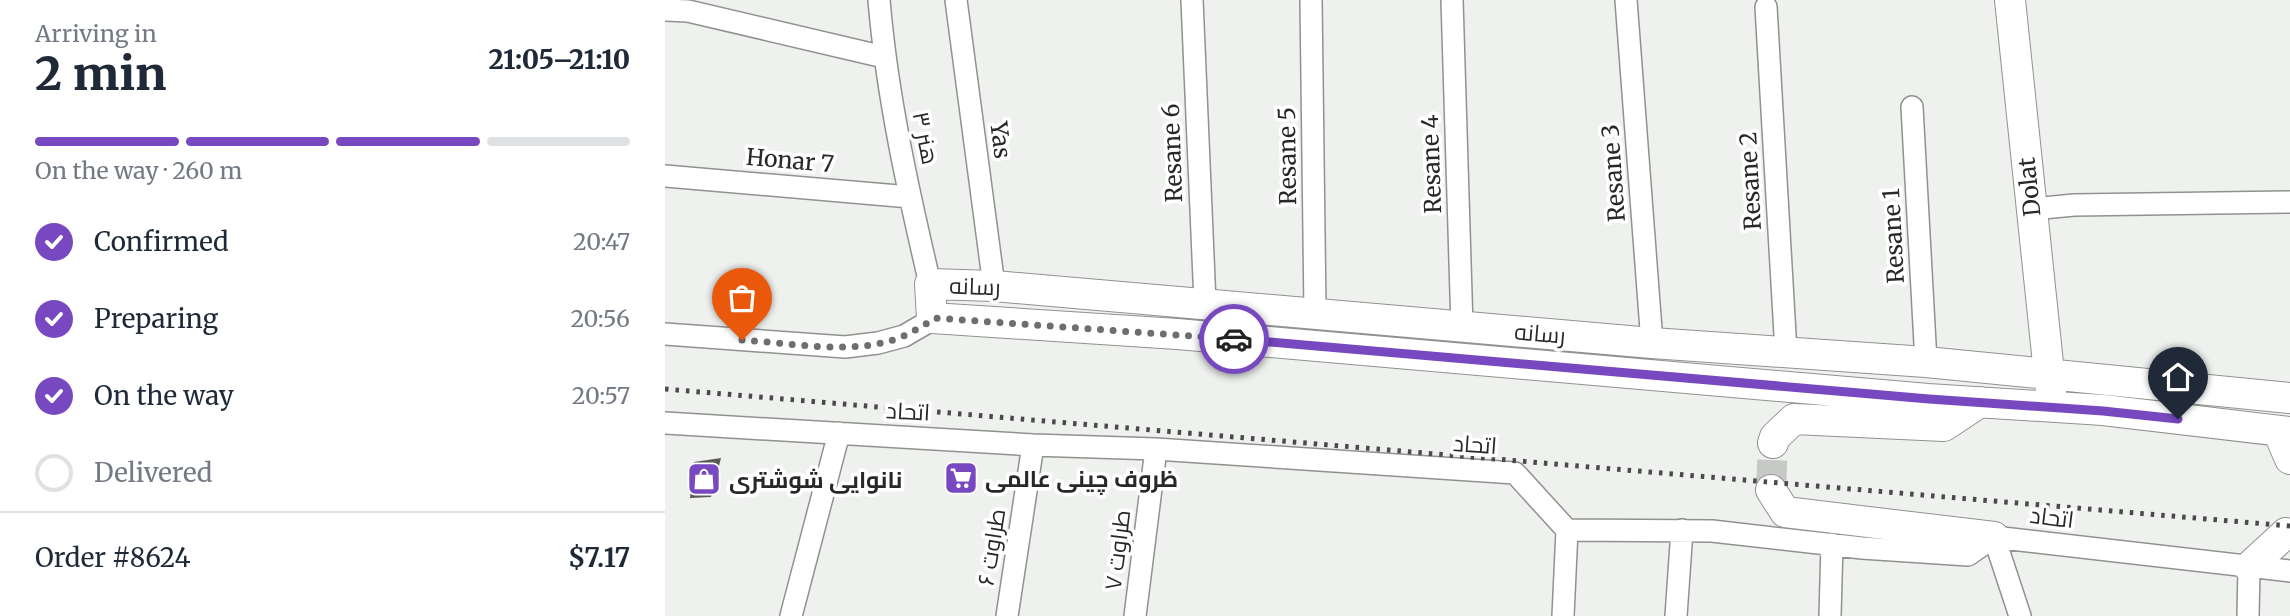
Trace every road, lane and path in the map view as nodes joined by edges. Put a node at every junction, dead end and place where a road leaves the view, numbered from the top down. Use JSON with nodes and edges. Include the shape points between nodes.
{"nodes":[{"id":1,"x":879,"y":0,"type":"edge"},
{"id":2,"x":956,"y":0,"type":"edge"},
{"id":3,"x":1192,"y":0,"type":"edge"},
{"id":4,"x":1311,"y":0,"type":"edge"},
{"id":5,"x":1451,"y":0,"type":"edge"},
{"id":6,"x":1626,"y":0,"type":"edge"},
{"id":7,"x":2010,"y":0,"type":"edge"},
{"id":8,"x":690,"y":6,"type":"edge"},
{"id":9,"x":1766,"y":7,"type":"dead end"},
{"id":10,"x":665,"y":10,"type":"edge"},
{"id":11,"x":884,"y":57,"type":"junction"},
{"id":12,"x":1912,"y":107,"type":"dead end"},
{"id":13,"x":665,"y":176,"type":"edge"},
{"id":14,"x":910,"y":197,"type":"junction"},
{"id":15,"x":2290,"y":202,"type":"edge"},
{"id":16,"x":2032,"y":209,"type":"junction"},
{"id":17,"x":930,"y":284,"type":"junction"},
{"id":18,"x":994,"y":286,"type":"junction"},
{"id":19,"x":1205,"y":303,"type":"junction"},
{"id":20,"x":1315,"y":312,"type":"junction"},
{"id":21,"x":935,"y":318,"type":"junction"},
{"id":22,"x":1462,"y":327,"type":"junction"},
{"id":23,"x":665,"y":334,"type":"edge"},
{"id":24,"x":1652,"y":343,"type":"junction"},
{"id":25,"x":1786,"y":352,"type":"junction"},
{"id":26,"x":1926,"y":362,"type":"junction"},
{"id":27,"x":2049,"y":375,"type":"junction"},
{"id":28,"x":2290,"y":398,"type":"edge"},
{"id":29,"x":1980,"y":402,"type":"junction"},
{"id":30,"x":2053,"y":406,"type":"junction"},
{"id":31,"x":665,"y":423,"type":"edge"},
{"id":32,"x":2284,"y":431,"type":"edge"},
{"id":33,"x":839,"y":433,"type":"junction"},
{"id":34,"x":1773,"y":443,"type":"tunnel mouth"},
{"id":35,"x":1033,"y":445,"type":"junction"},
{"id":36,"x":1156,"y":449,"type":"junction"},
{"id":37,"x":2290,"y":459,"type":"edge"},
{"id":38,"x":1771,"y":490,"type":"dead end"},
{"id":39,"x":1567,"y":530,"type":"junction"},
{"id":40,"x":1682,"y":530,"type":"junction"},
{"id":41,"x":2290,"y":534,"type":"edge"},
{"id":42,"x":1994,"y":537,"type":"junction"},
{"id":43,"x":1832,"y":544,"type":"junction"},
{"id":44,"x":2249,"y":567,"type":"junction"},
{"id":45,"x":2290,"y":571,"type":"edge"},
{"id":46,"x":791,"y":616,"type":"edge"},
{"id":47,"x":1007,"y":616,"type":"edge"},
{"id":48,"x":1135,"y":616,"type":"edge"},
{"id":49,"x":1563,"y":616,"type":"edge"},
{"id":50,"x":1675,"y":616,"type":"edge"},
{"id":51,"x":1830,"y":616,"type":"edge"},
{"id":52,"x":2020,"y":616,"type":"edge"},
{"id":53,"x":2248,"y":616,"type":"edge"}],
"edges":[{"from":1,"to":11,"type":"street","name":"هنر ۳"},
{"from":2,"to":18,"type":"street","name":"Yas"},
{"from":3,"to":19,"type":"street","name":"Resane 6"},
{"from":4,"to":20,"type":"street","name":"Resane 5"},
{"from":5,"to":22,"type":"street","name":"Resane 4"},
{"from":6,"to":24,"type":"street","name":"Resane 3"},
{"from":7,"to":16,"type":"street","name":"Dolat"},
{"from":8,"to":10,"type":"street"},
{"from":8,"to":11,"type":"street"},
{"from":9,"to":25,"type":"street","name":"Resane 2"},
{"from":11,"to":14,"type":"street","name":"هنر ۳"},
{"from":12,"to":26,"type":"street","name":"Resane 1"},
{"from":13,"to":14,"type":"street","name":"Honar 7"},
{"from":14,"to":17,"type":"street","name":"هنر ۳"},
{"from":15,"to":16,"type":"street"},
{"from":16,"to":27,"type":"street","name":"Dolat"},
{"from":17,"to":18,"type":"street","name":"رسانه"},
{"from":17,"to":21,"type":"street","name":"رسانه"},
{"from":18,"to":19,"type":"street","name":"رسانه"},
{"from":19,"to":20,"type":"street","name":"رسانه"},
{"from":20,"to":22,"type":"street","name":"رسانه"},
{"from":21,"to":23,"type":"street","via":[[905,336],[845,347]]},
{"from":21,"to":29,"type":"street","name":"رسانه"},
{"from":22,"to":24,"type":"street","name":"رسانه"},
{"from":24,"to":25,"type":"street","name":"رسانه"},
{"from":25,"to":26,"type":"street","name":"رسانه"},
{"from":26,"to":27,"type":"street","name":"رسانه"},
{"from":27,"to":28,"type":"street","name":"رسانه"},
{"from":27,"to":30,"type":"street","name":"Dolat"},
{"from":29,"to":30,"type":"street","name":"رسانه"},
{"from":29,"to":34,"type":"street","via":[[1944,426],[1794,419]]},
{"from":30,"to":32,"type":"street","name":"رسانه"},
{"from":31,"to":33,"type":"street","name":"اتحاد"},
{"from":32,"to":37,"type":"street"},
{"from":33,"to":35,"type":"street","name":"اتحاد"},
{"from":33,"to":46,"type":"street"},
{"from":35,"to":36,"type":"street","name":"اتحاد"},
{"from":35,"to":47,"type":"street","name":"طراوت ۶"},
{"from":36,"to":39,"type":"street","name":"اتحاد","via":[[1515,473]]},
{"from":36,"to":48,"type":"street","name":"طراوت ۷"},
{"from":38,"to":42,"type":"street","via":[[1785,512]]},
{"from":39,"to":40,"type":"street"},
{"from":39,"to":49,"type":"street"},
{"from":40,"to":43,"type":"street"},
{"from":40,"to":50,"type":"street"},
{"from":41,"to":44,"type":"street"},
{"from":42,"to":43,"type":"street","via":[[1968,555]]},
{"from":42,"to":44,"type":"street","name":"اتحاد"},
{"from":42,"to":52,"type":"street"},
{"from":43,"to":51,"type":"street"},
{"from":44,"to":45,"type":"street","name":"اتحاد"},
{"from":44,"to":53,"type":"street"}]}
